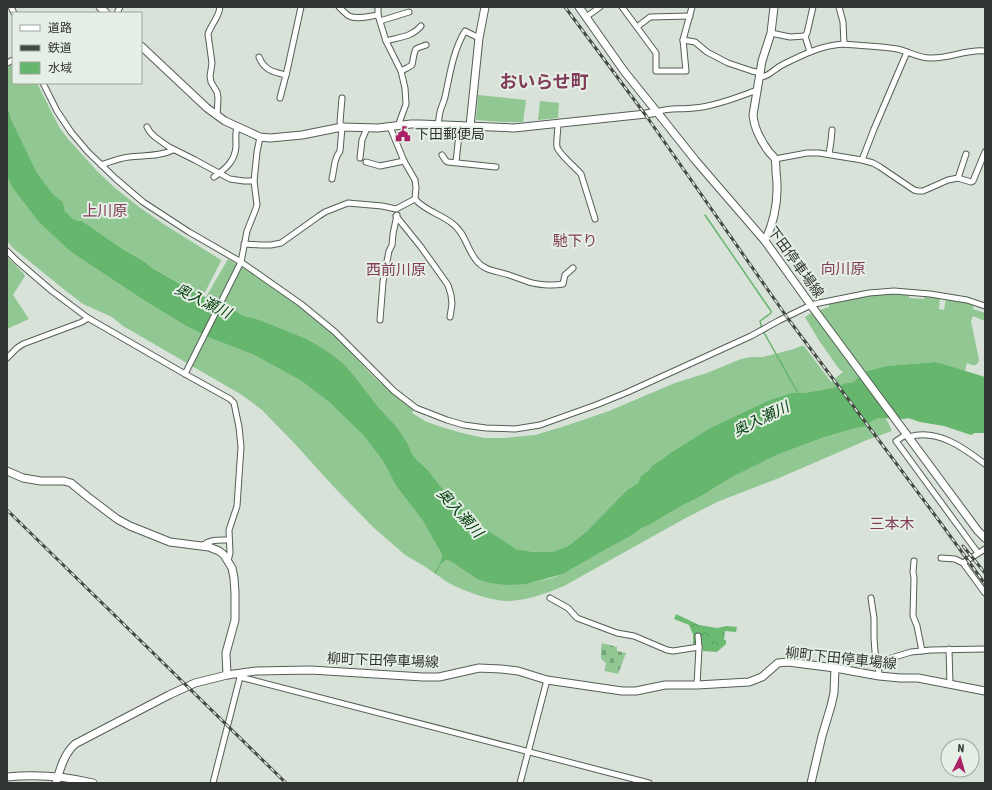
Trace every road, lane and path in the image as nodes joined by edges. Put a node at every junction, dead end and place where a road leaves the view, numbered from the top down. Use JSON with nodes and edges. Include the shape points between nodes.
{"nodes":[{"id":1,"x":220,"y":7,"type":"edge"},
{"id":2,"x":301,"y":7,"type":"edge"},
{"id":3,"x":340,"y":7,"type":"edge"},
{"id":4,"x":378,"y":7,"type":"edge"},
{"id":5,"x":485,"y":7,"type":"edge"},
{"id":6,"x":579,"y":7,"type":"edge"},
{"id":7,"x":600,"y":7,"type":"edge"},
{"id":8,"x":622,"y":7,"type":"edge"},
{"id":9,"x":692,"y":7,"type":"edge"},
{"id":10,"x":774,"y":7,"type":"edge"},
{"id":11,"x":813,"y":7,"type":"edge"},
{"id":12,"x":839,"y":7,"type":"edge"},
{"id":13,"x":409,"y":12,"type":"dead end"},
{"id":14,"x":690,"y":16,"type":"junction"},
{"id":15,"x":586,"y":17,"type":"junction"},
{"id":16,"x":379,"y":18,"type":"junction"},
{"id":17,"x":421,"y":26,"type":"dead end"},
{"id":18,"x":637,"y":27,"type":"junction"},
{"id":19,"x":771,"y":33,"type":"junction"},
{"id":20,"x":805,"y":36,"type":"junction"},
{"id":21,"x":479,"y":38,"type":"junction"},
{"id":22,"x":683,"y":40,"type":"junction"},
{"id":23,"x":386,"y":41,"type":"junction"},
{"id":24,"x":844,"y":44,"type":"junction"},
{"id":25,"x":426,"y":45,"type":"dead end"},
{"id":26,"x":142,"y":47,"type":"edge"},
{"id":27,"x":985,"y":51,"type":"edge"},
{"id":28,"x":810,"y":52,"type":"junction"},
{"id":29,"x":907,"y":52,"type":"junction"},
{"id":30,"x":259,"y":57,"type":"dead end"},
{"id":31,"x":401,"y":71,"type":"junction"},
{"id":32,"x":286,"y":75,"type":"junction"},
{"id":33,"x":760,"y":75,"type":"junction"},
{"id":34,"x":44,"y":84,"type":"edge"},
{"id":35,"x":758,"y":90,"type":"junction"},
{"id":36,"x":280,"y":98,"type":"dead end"},
{"id":37,"x":342,"y":98,"type":"dead end"},
{"id":38,"x":656,"y":112,"type":"junction"},
{"id":39,"x":217,"y":116,"type":"junction"},
{"id":40,"x":438,"y":124,"type":"junction"},
{"id":41,"x":558,"y":124,"type":"junction"},
{"id":42,"x":460,"y":125,"type":"junction"},
{"id":43,"x":394,"y":126,"type":"junction"},
{"id":44,"x":470,"y":126,"type":"junction"},
{"id":45,"x":147,"y":127,"type":"dead end"},
{"id":46,"x":236,"y":127,"type":"junction"},
{"id":47,"x":342,"y":127,"type":"junction"},
{"id":48,"x":367,"y":128,"type":"junction"},
{"id":49,"x":832,"y":130,"type":"dead end"},
{"id":50,"x":260,"y":137,"type":"junction"},
{"id":51,"x":173,"y":150,"type":"junction"},
{"id":52,"x":985,"y":152,"type":"edge"},
{"id":53,"x":829,"y":154,"type":"junction"},
{"id":54,"x":966,"y":154,"type":"dead end"},
{"id":55,"x":442,"y":155,"type":"dead end"},
{"id":56,"x":360,"y":158,"type":"dead end"},
{"id":57,"x":775,"y":159,"type":"junction"},
{"id":58,"x":862,"y":160,"type":"junction"},
{"id":59,"x":404,"y":161,"type":"junction"},
{"id":60,"x":366,"y":162,"type":"dead end"},
{"id":61,"x":456,"y":162,"type":"junction"},
{"id":62,"x":101,"y":165,"type":"junction"},
{"id":63,"x":496,"y":167,"type":"dead end"},
{"id":64,"x":220,"y":173,"type":"junction"},
{"id":65,"x":214,"y":177,"type":"dead end"},
{"id":66,"x":958,"y":178,"type":"junction"},
{"id":67,"x":332,"y":179,"type":"dead end"},
{"id":68,"x":254,"y":181,"type":"junction"},
{"id":69,"x":415,"y":199,"type":"junction"},
{"id":70,"x":398,"y":208,"type":"junction"},
{"id":71,"x":396,"y":216,"type":"junction"},
{"id":72,"x":595,"y":220,"type":"dead end"},
{"id":73,"x":765,"y":241,"type":"junction"},
{"id":74,"x":244,"y":244,"type":"junction"},
{"id":75,"x":7,"y":251,"type":"edge"},
{"id":76,"x":240,"y":263,"type":"junction"},
{"id":77,"x":573,"y":268,"type":"dead end"},
{"id":78,"x":812,"y":306,"type":"junction"},
{"id":79,"x":985,"y":306,"type":"edge"},
{"id":80,"x":450,"y":317,"type":"dead end"},
{"id":81,"x":88,"y":318,"type":"junction"},
{"id":82,"x":380,"y":320,"type":"dead end"},
{"id":83,"x":7,"y":358,"type":"edge"},
{"id":84,"x":186,"y":373,"type":"junction"},
{"id":85,"x":906,"y":433,"type":"junction"},
{"id":86,"x":985,"y":464,"type":"edge"},
{"id":87,"x":7,"y":471,"type":"edge"},
{"id":88,"x":985,"y":538,"type":"edge"},
{"id":89,"x":229,"y":540,"type":"junction"},
{"id":90,"x":203,"y":545,"type":"junction"},
{"id":91,"x":985,"y":549,"type":"edge"},
{"id":92,"x":978,"y":553,"type":"junction"},
{"id":93,"x":941,"y":558,"type":"dead end"},
{"id":94,"x":228,"y":561,"type":"junction"},
{"id":95,"x":914,"y":561,"type":"dead end"},
{"id":96,"x":963,"y":563,"type":"junction"},
{"id":97,"x":985,"y":593,"type":"edge"},
{"id":98,"x":550,"y":598,"type":"dead end"},
{"id":99,"x":871,"y":598,"type":"dead end"},
{"id":100,"x":698,"y":636,"type":"dead end"},
{"id":101,"x":699,"y":647,"type":"junction"},
{"id":102,"x":949,"y":649,"type":"junction"},
{"id":103,"x":985,"y":649,"type":"edge"},
{"id":104,"x":922,"y":651,"type":"junction"},
{"id":105,"x":878,"y":662,"type":"junction"},
{"id":106,"x":836,"y":668,"type":"junction"},
{"id":107,"x":227,"y":675,"type":"junction"},
{"id":108,"x":239,"y":675,"type":"junction"},
{"id":109,"x":879,"y":676,"type":"junction"},
{"id":110,"x":547,"y":680,"type":"junction"},
{"id":111,"x":950,"y":684,"type":"junction"},
{"id":112,"x":697,"y":685,"type":"junction"},
{"id":113,"x":985,"y":691,"type":"edge"},
{"id":114,"x":528,"y":752,"type":"junction"},
{"id":115,"x":29,"y":775,"type":"junction"},
{"id":116,"x":7,"y":776,"type":"edge"},
{"id":117,"x":57,"y":780,"type":"edge"},
{"id":118,"x":28,"y":783,"type":"edge"},
{"id":119,"x":89,"y":783,"type":"edge"},
{"id":120,"x":213,"y":783,"type":"edge"},
{"id":121,"x":520,"y":783,"type":"edge"},
{"id":122,"x":649,"y":783,"type":"edge"},
{"id":123,"x":811,"y":783,"type":"edge"}],
"edges":[{"from":1,"to":39,"type":"street","via":[[208,34],[212,64],[210,76],[218,98]]},
{"from":2,"to":32,"type":"street"},
{"from":3,"to":16,"type":"street","via":[[349,16]]},
{"from":4,"to":16,"type":"street"},
{"from":5,"to":21,"type":"main road"},
{"from":6,"to":15,"type":"main road","name":"下田停車場線"},
{"from":7,"to":15,"type":"street"},
{"from":8,"to":18,"type":"street"},
{"from":9,"to":14,"type":"street"},
{"from":10,"to":19,"type":"main road"},
{"from":11,"to":20,"type":"street"},
{"from":12,"to":24,"type":"street"},
{"from":13,"to":16,"type":"street"},
{"from":14,"to":18,"type":"street","via":[[650,17]]},
{"from":14,"to":22,"type":"street"},
{"from":15,"to":38,"type":"main road","name":"下田停車場線"},
{"from":16,"to":23,"type":"street"},
{"from":17,"to":23,"type":"street","via":[[412,34]]},
{"from":18,"to":22,"type":"street","via":[[656,53],[656,71],[686,71]]},
{"from":19,"to":20,"type":"street","via":[[790,37]]},
{"from":19,"to":33,"type":"main road"},
{"from":20,"to":28,"type":"street"},
{"from":21,"to":40,"type":"street","via":[[465,31],[456,48]]},
{"from":21,"to":44,"type":"main road"},
{"from":22,"to":33,"type":"street","via":[[695,42],[728,63]]},
{"from":23,"to":31,"type":"street"},
{"from":24,"to":28,"type":"street"},
{"from":24,"to":29,"type":"street"},
{"from":25,"to":31,"type":"street","via":[[416,49],[412,65]]},
{"from":26,"to":39,"type":"main road"},
{"from":27,"to":29,"type":"street","via":[[969,51],[937,58],[924,58]]},
{"from":28,"to":33,"type":"street","via":[[768,75]]},
{"from":29,"to":58,"type":"street"},
{"from":30,"to":32,"type":"street","via":[[267,68]]},
{"from":31,"to":43,"type":"street","via":[[406,88],[406,104]]},
{"from":32,"to":36,"type":"street"},
{"from":33,"to":35,"type":"main road"},
{"from":34,"to":62,"type":"street","via":[[57,111],[71,132]]},
{"from":35,"to":38,"type":"street","via":[[712,105]]},
{"from":35,"to":57,"type":"main road","via":[[754,123],[768,151]]},
{"from":37,"to":47,"type":"street"},
{"from":38,"to":41,"type":"main road"},
{"from":38,"to":73,"type":"main road","name":"下田停車場線"},
{"from":39,"to":46,"type":"main road"},
{"from":40,"to":42,"type":"main road"},
{"from":40,"to":43,"type":"main road"},
{"from":41,"to":44,"type":"main road","via":[[514,128]]},
{"from":41,"to":72,"type":"street","via":[[557,147],[578,170]]},
{"from":42,"to":44,"type":"main road"},
{"from":42,"to":61,"type":"street"},
{"from":43,"to":48,"type":"main road"},
{"from":43,"to":59,"type":"street"},
{"from":45,"to":51,"type":"street","via":[[155,137]]},
{"from":46,"to":50,"type":"main road"},
{"from":46,"to":64,"type":"street","via":[[233,158],[227,168]]},
{"from":47,"to":48,"type":"main road"},
{"from":47,"to":50,"type":"main road","via":[[302,136]]},
{"from":47,"to":67,"type":"street","via":[[340,151]]},
{"from":48,"to":56,"type":"street","via":[[362,140]]},
{"from":49,"to":53,"type":"street"},
{"from":50,"to":68,"type":"street"},
{"from":51,"to":62,"type":"street","via":[[161,154],[128,157]]},
{"from":51,"to":64,"type":"street"},
{"from":52,"to":66,"type":"street","via":[[971,182]]},
{"from":53,"to":57,"type":"street","via":[[807,153]]},
{"from":53,"to":58,"type":"street"},
{"from":54,"to":66,"type":"street"},
{"from":55,"to":61,"type":"street","via":[[446,161]]},
{"from":57,"to":73,"type":"main road","via":[[777,200]]},
{"from":58,"to":66,"type":"street","via":[[873,163],[918,192]]},
{"from":59,"to":60,"type":"street","via":[[380,166]]},
{"from":59,"to":69,"type":"street","via":[[415,180]]},
{"from":61,"to":63,"type":"street"},
{"from":62,"to":76,"type":"street","via":[[143,202]]},
{"from":64,"to":65,"type":"street"},
{"from":64,"to":68,"type":"street","via":[[233,180]]},
{"from":68,"to":74,"type":"street","via":[[257,205]]},
{"from":69,"to":70,"type":"street"},
{"from":69,"to":77,"type":"street","via":[[458,229],[469,251],[481,266],[528,282],[555,285],[563,284],[565,275]]},
{"from":70,"to":71,"type":"street"},
{"from":70,"to":74,"type":"street","via":[[348,203],[325,212],[281,243]]},
{"from":71,"to":80,"type":"street","via":[[422,247],[448,285],[452,304]]},
{"from":71,"to":82,"type":"street","via":[[383,282]]},
{"from":73,"to":78,"type":"main road","name":"下田停車場線"},
{"from":74,"to":76,"type":"street"},
{"from":75,"to":81,"type":"street"},
{"from":76,"to":78,"type":"street","via":[[301,304],[335,332],[394,391],[416,408],[464,425],[486,428],[515,429],[540,425],[596,405],[745,339]]},
{"from":76,"to":84,"type":"street"},
{"from":78,"to":79,"type":"street","via":[[819,302],[894,291],[967,300]]},
{"from":78,"to":85,"type":"main road","name":"下田停車場線"},
{"from":81,"to":83,"type":"street","via":[[23,344]]},
{"from":81,"to":84,"type":"street"},
{"from":84,"to":89,"type":"street","via":[[234,403],[241,447],[237,506],[229,530]]},
{"from":85,"to":86,"type":"street","via":[[940,437],[954,443]]},
{"from":85,"to":88,"type":"main road","name":"下田停車場線"},
{"from":85,"to":92,"type":"street","via":[[896,441]]},
{"from":87,"to":90,"type":"main road","via":[[23,478],[71,483],[88,498],[130,526],[170,542]]},
{"from":89,"to":90,"type":"street","via":[[214,540]]},
{"from":89,"to":94,"type":"street"},
{"from":90,"to":94,"type":"main road","via":[[219,551]]},
{"from":91,"to":92,"type":"street"},
{"from":92,"to":96,"type":"street"},
{"from":93,"to":96,"type":"street","via":[[955,559]]},
{"from":94,"to":107,"type":"main road","via":[[234,578],[235,617],[226,653]]},
{"from":95,"to":104,"type":"street","via":[[913,616]]},
{"from":96,"to":97,"type":"street"},
{"from":98,"to":101,"type":"street","via":[[568,608],[577,618],[617,633],[634,636],[667,650]]},
{"from":99,"to":105,"type":"street","via":[[874,645]]},
{"from":100,"to":101,"type":"street"},
{"from":101,"to":112,"type":"street"},
{"from":102,"to":103,"type":"street"},
{"from":102,"to":104,"type":"street"},
{"from":102,"to":111,"type":"street"},
{"from":104,"to":105,"type":"street"},
{"from":105,"to":109,"type":"street"},
{"from":106,"to":109,"type":"main road","name":"柳町下田停車場線"},
{"from":106,"to":112,"type":"main road","name":"柳町下田停車場線","via":[[782,662],[749,682]]},
{"from":106,"to":123,"type":"main road","via":[[834,694]]},
{"from":107,"to":108,"type":"main road","name":"柳町下田停車場線"},
{"from":107,"to":117,"type":"main road","name":"柳町下田停車場線","via":[[195,683],[75,744],[65,757]]},
{"from":108,"to":110,"type":"main road","name":"柳町下田停車場線","via":[[256,671],[311,670],[423,678],[479,668],[518,671]]},
{"from":108,"to":114,"type":"street"},
{"from":108,"to":120,"type":"street"},
{"from":109,"to":111,"type":"main road","name":"柳町下田停車場線","via":[[918,678]]},
{"from":110,"to":112,"type":"main road","name":"柳町下田停車場線","via":[[622,691],[665,685]]},
{"from":110,"to":114,"type":"street"},
{"from":111,"to":113,"type":"main road","name":"柳町下田停車場線"},
{"from":114,"to":121,"type":"street"},
{"from":114,"to":122,"type":"street"},
{"from":115,"to":116,"type":"main road"},
{"from":115,"to":117,"type":"main road"},
{"from":115,"to":118,"type":"street"},
{"from":117,"to":119,"type":"main road"}]}
